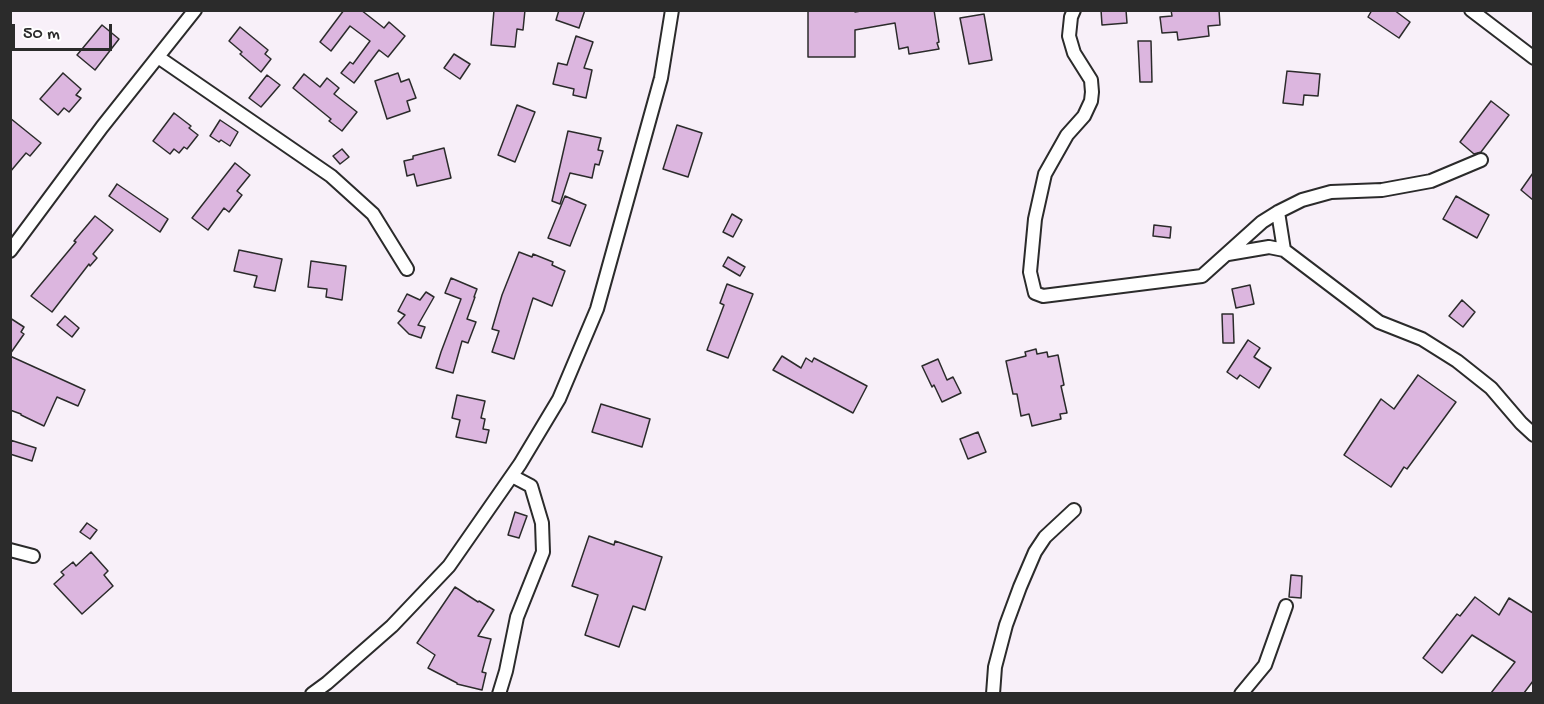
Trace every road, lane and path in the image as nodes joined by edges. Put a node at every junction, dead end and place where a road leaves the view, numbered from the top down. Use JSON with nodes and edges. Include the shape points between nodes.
{"nodes":[{"id":1,"x":195,"y":10,"type":"edge"},
{"id":2,"x":672,"y":10,"type":"edge"},
{"id":3,"x":1074,"y":10,"type":"edge"},
{"id":4,"x":1471,"y":10,"type":"edge"},
{"id":5,"x":158,"y":57,"type":"junction"},
{"id":6,"x":1533,"y":58,"type":"edge"},
{"id":7,"x":1481,"y":160,"type":"dead end"},
{"id":8,"x":1278,"y":212,"type":"junction"},
{"id":9,"x":1284,"y":250,"type":"junction"},
{"id":10,"x":10,"y":251,"type":"edge"},
{"id":11,"x":1227,"y":254,"type":"junction"},
{"id":12,"x":407,"y":269,"type":"dead end"},
{"id":13,"x":1533,"y":435,"type":"edge"},
{"id":14,"x":512,"y":476,"type":"junction"},
{"id":15,"x":1074,"y":510,"type":"dead end"},
{"id":16,"x":10,"y":550,"type":"edge"},
{"id":17,"x":33,"y":556,"type":"dead end"},
{"id":18,"x":1286,"y":606,"type":"dead end"},
{"id":19,"x":312,"y":693,"type":"edge"},
{"id":20,"x":499,"y":693,"type":"edge"},
{"id":21,"x":993,"y":693,"type":"edge"},
{"id":22,"x":1241,"y":693,"type":"edge"}],
"edges":[{"from":1,"to":5,"type":"street"},
{"from":2,"to":14,"type":"street","via":[[661,78],[597,309],[559,399]]},
{"from":3,"to":11,"type":"street","via":[[1069,36],[1074,53],[1091,80],[1091,101],[1046,174],[1035,219],[1029,272],[1035,293],[1043,296],[1202,276]]},
{"from":4,"to":6,"type":"street"},
{"from":5,"to":10,"type":"street"},
{"from":5,"to":12,"type":"street","via":[[331,176],[373,214]]},
{"from":7,"to":8,"type":"street","via":[[1431,181],[1382,190],[1331,192]]},
{"from":8,"to":9,"type":"street"},
{"from":8,"to":11,"type":"street"},
{"from":9,"to":11,"type":"street","via":[[1269,247]]},
{"from":9,"to":13,"type":"street","via":[[1379,322],[1422,339],[1456,361],[1491,388]]},
{"from":14,"to":19,"type":"street","via":[[449,566],[392,626]]},
{"from":14,"to":20,"type":"street","via":[[531,486],[542,524],[543,552],[517,617]]},
{"from":15,"to":21,"type":"street","via":[[1044,537],[1035,552],[1006,625]]},
{"from":16,"to":17,"type":"street"},
{"from":18,"to":22,"type":"street","via":[[1265,665]]}]}
